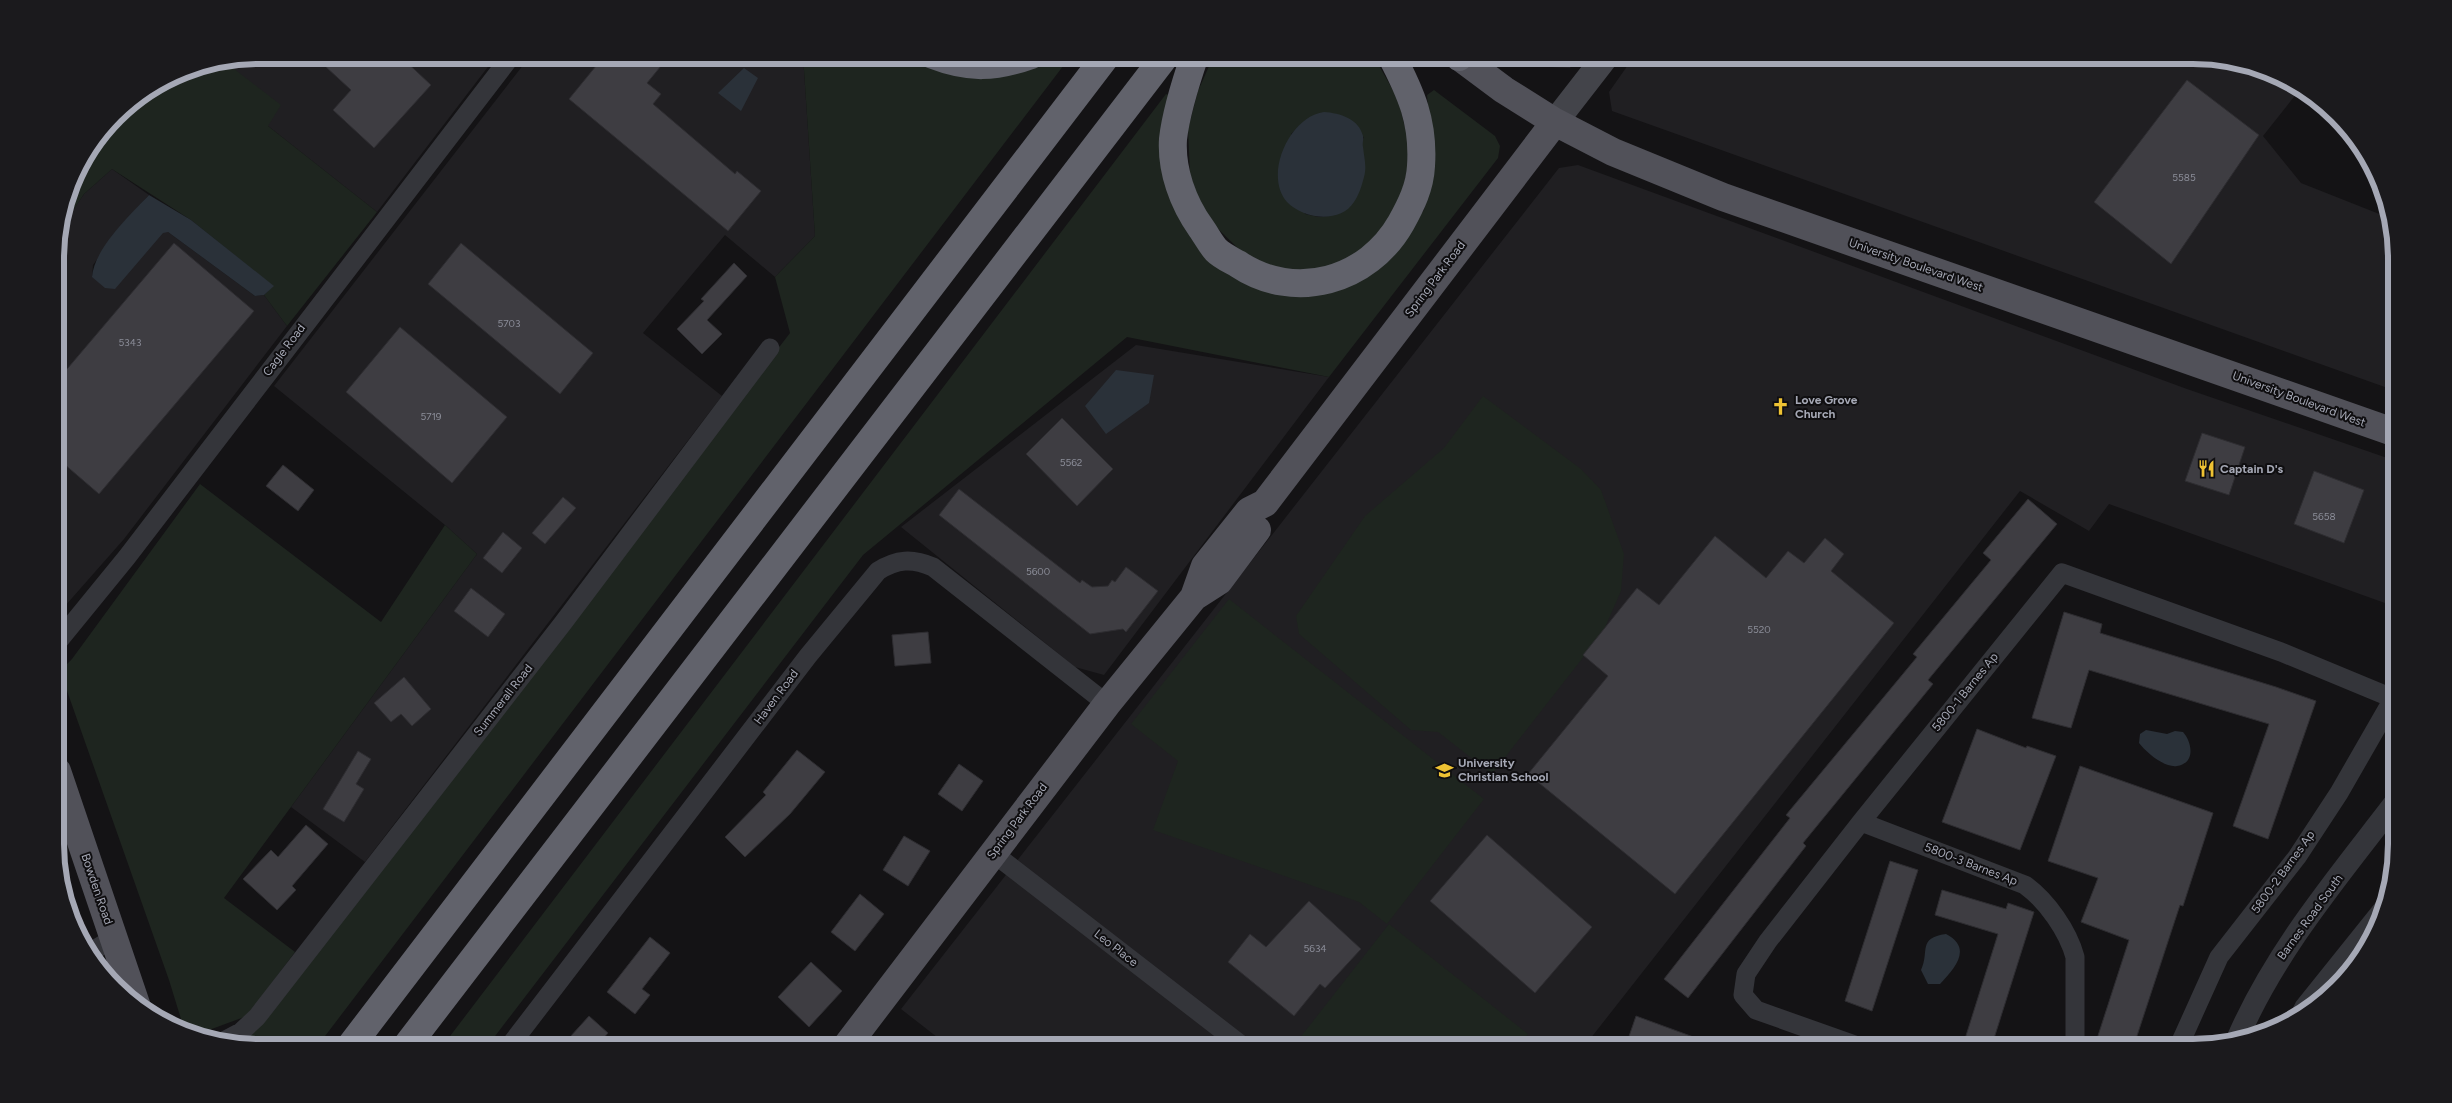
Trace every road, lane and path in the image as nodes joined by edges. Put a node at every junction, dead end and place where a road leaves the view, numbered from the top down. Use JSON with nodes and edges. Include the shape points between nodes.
{"nodes":[{"id":1,"x":505,"y":64,"type":"edge"},
{"id":2,"x":956,"y":64,"type":"edge"},
{"id":3,"x":994,"y":64,"type":"edge"},
{"id":4,"x":1100,"y":64,"type":"edge"},
{"id":5,"x":1159,"y":64,"type":"edge"},
{"id":6,"x":1193,"y":64,"type":"edge"},
{"id":7,"x":1396,"y":64,"type":"edge"},
{"id":8,"x":1469,"y":64,"type":"edge"},
{"id":9,"x":1600,"y":64,"type":"edge"},
{"id":10,"x":1555,"y":122,"type":"junction"},
{"id":11,"x":770,"y":348,"type":"dead end"},
{"id":12,"x":2388,"y":430,"type":"edge"},
{"id":13,"x":64,"y":634,"type":"edge"},
{"id":14,"x":2388,"y":696,"type":"edge"},
{"id":15,"x":1107,"y":704,"type":"junction"},
{"id":16,"x":2388,"y":711,"type":"edge"},
{"id":17,"x":64,"y":792,"type":"edge"},
{"id":18,"x":2388,"y":812,"type":"edge"},
{"id":19,"x":1861,"y":822,"type":"junction"},
{"id":20,"x":992,"y":853,"type":"junction"},
{"id":21,"x":2371,"y":924,"type":"edge"},
{"id":22,"x":114,"y":938,"type":"junction"},
{"id":23,"x":95,"y":949,"type":"edge"},
{"id":24,"x":132,"y":993,"type":"edge"},
{"id":25,"x":2308,"y":1002,"type":"edge"},
{"id":26,"x":2240,"y":1034,"type":"edge"},
{"id":27,"x":230,"y":1038,"type":"edge"},
{"id":28,"x":357,"y":1039,"type":"edge"},
{"id":29,"x":412,"y":1039,"type":"edge"},
{"id":30,"x":515,"y":1039,"type":"edge"},
{"id":31,"x":852,"y":1039,"type":"edge"},
{"id":32,"x":1234,"y":1039,"type":"edge"},
{"id":33,"x":1838,"y":1039,"type":"edge"},
{"id":34,"x":2075,"y":1039,"type":"edge"},
{"id":35,"x":2182,"y":1039,"type":"edge"}],
"edges":[{"from":1,"to":13,"type":"street","name":"Cagle Road","via":[[127,557]]},
{"from":2,"to":3,"type":"highway"},
{"from":4,"to":28,"type":"highway"},
{"from":5,"to":29,"type":"highway"},
{"from":6,"to":7,"type":"highway","via":[[1173,139],[1174,160],[1184,200],[1217,251],[1268,279],[1299,283],[1329,280],[1363,265],[1394,235],[1411,205],[1421,167],[1421,134],[1411,93]]},
{"from":8,"to":10,"type":"main road","name":"University Boulevard West"},
{"from":9,"to":10,"type":"main road","name":"Spring Park Road"},
{"from":10,"to":12,"type":"main road","name":"University Boulevard West","via":[[1613,152],[1723,197]]},
{"from":10,"to":15,"type":"main road","name":"Spring Park Road","via":[[1265,503],[1249,511],[1205,566],[1194,597]]},
{"from":11,"to":27,"type":"street","name":"Summerall Road","via":[[564,623],[257,1017]]},
{"from":14,"to":19,"type":"street","name":"5800-1 Barnes Ap","via":[[2281,652],[2062,573]]},
{"from":15,"to":20,"type":"main road","name":"Spring Park Road"},
{"from":15,"to":30,"type":"street","name":"Haven Road","via":[[933,567],[904,560],[889,564],[878,571],[808,656]]},
{"from":16,"to":35,"type":"street","name":"5800-2 Barnes Ap","via":[[2297,857],[2219,957]]},
{"from":17,"to":22,"type":"main road","name":"Bowden Road"},
{"from":18,"to":26,"type":"street","name":"Barnes Road South","via":[[2279,958]]},
{"from":19,"to":33,"type":"street","name":"5800-1 Barnes Ap","via":[[1750,968],[1743,994],[1756,1010]]},
{"from":19,"to":34,"type":"street","name":"5800-3 Barnes Ap","via":[[2025,885],[2034,892],[2066,935],[2075,957]]},
{"from":20,"to":31,"type":"main road","name":"Spring Park Road"},
{"from":20,"to":32,"type":"street","name":"Leo Place"},
{"from":21,"to":25,"type":"street"},
{"from":22,"to":23,"type":"street"},
{"from":22,"to":24,"type":"main road","name":"Bowden Road"}]}
